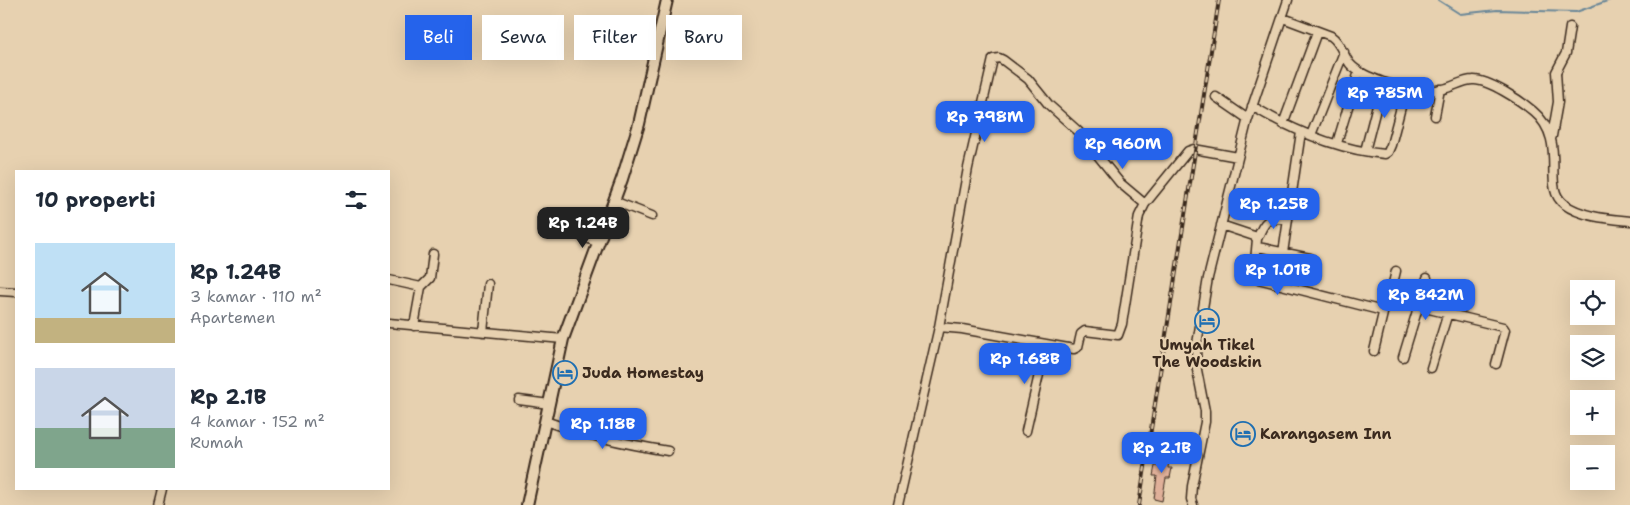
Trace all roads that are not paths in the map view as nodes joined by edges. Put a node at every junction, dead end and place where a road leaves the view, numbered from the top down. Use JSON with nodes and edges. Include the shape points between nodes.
{"nodes":[{"id":1,"x":667,"y":0,"type":"edge"},
{"id":2,"x":1288,"y":0,"type":"edge"},
{"id":3,"x":1283,"y":18,"type":"junction"},
{"id":4,"x":1570,"y":27,"type":"dead end"},
{"id":5,"x":1317,"y":32,"type":"junction"},
{"id":6,"x":1344,"y":52,"type":"junction"},
{"id":7,"x":1359,"y":71,"type":"junction"},
{"id":8,"x":1383,"y":82,"type":"junction"},
{"id":9,"x":1406,"y":88,"type":"junction"},
{"id":10,"x":1440,"y":89,"type":"junction"},
{"id":11,"x":1216,"y":97,"type":"dead end"},
{"id":12,"x":1252,"y":106,"type":"junction"},
{"id":13,"x":1435,"y":116,"type":"dead end"},
{"id":14,"x":1248,"y":119,"type":"junction"},
{"id":15,"x":1283,"y":124,"type":"junction"},
{"id":16,"x":1301,"y":132,"type":"junction"},
{"id":17,"x":1310,"y":135,"type":"junction"},
{"id":18,"x":1552,"y":136,"type":"junction"},
{"id":19,"x":1337,"y":143,"type":"junction"},
{"id":20,"x":1365,"y":151,"type":"junction"},
{"id":21,"x":1238,"y":157,"type":"junction"},
{"id":22,"x":614,"y":201,"type":"junction"},
{"id":23,"x":1145,"y":204,"type":"junction"},
{"id":24,"x":560,"y":216,"type":"dead end"},
{"id":25,"x":652,"y":216,"type":"dead end"},
{"id":26,"x":1288,"y":219,"type":"junction"},
{"id":27,"x":1630,"y":221,"type":"edge"},
{"id":28,"x":1221,"y":225,"type":"junction"},
{"id":29,"x":599,"y":243,"type":"junction"},
{"id":30,"x":1258,"y":243,"type":"junction"},
{"id":31,"x":1283,"y":253,"type":"junction"},
{"id":32,"x":433,"y":254,"type":"dead end"},
{"id":33,"x":1310,"y":258,"type":"dead end"},
{"id":34,"x":1396,"y":271,"type":"dead end"},
{"id":35,"x":1427,"y":278,"type":"dead end"},
{"id":36,"x":390,"y":280,"type":"edge"},
{"id":37,"x":488,"y":284,"type":"dead end"},
{"id":38,"x":422,"y":287,"type":"junction"},
{"id":39,"x":1456,"y":287,"type":"dead end"},
{"id":40,"x":0,"y":291,"type":"edge"},
{"id":41,"x":15,"y":292,"type":"edge"},
{"id":42,"x":1389,"y":300,"type":"junction"},
{"id":43,"x":1419,"y":307,"type":"junction"},
{"id":44,"x":1383,"y":311,"type":"junction"},
{"id":45,"x":1448,"y":314,"type":"junction"},
{"id":46,"x":390,"y":324,"type":"edge"},
{"id":47,"x":414,"y":326,"type":"junction"},
{"id":48,"x":939,"y":326,"type":"junction"},
{"id":49,"x":483,"y":332,"type":"junction"},
{"id":50,"x":563,"y":339,"type":"junction"},
{"id":51,"x":1046,"y":344,"type":"junction"},
{"id":52,"x":1374,"y":351,"type":"dead end"},
{"id":53,"x":1403,"y":357,"type":"dead end"},
{"id":54,"x":1496,"y":364,"type":"dead end"},
{"id":55,"x":1431,"y":368,"type":"dead end"},
{"id":56,"x":519,"y":400,"type":"dead end"},
{"id":57,"x":549,"y":404,"type":"junction"},
{"id":58,"x":545,"y":421,"type":"junction"},
{"id":59,"x":1026,"y":432,"type":"dead end"},
{"id":60,"x":668,"y":451,"type":"dead end"},
{"id":61,"x":162,"y":490,"type":"edge"},
{"id":62,"x":158,"y":505,"type":"edge"},
{"id":63,"x":527,"y":505,"type":"edge"},
{"id":64,"x":898,"y":505,"type":"edge"},
{"id":65,"x":1193,"y":505,"type":"edge"}],
"edges":[{"from":1,"to":22,"type":"street","via":[[639,124]]},
{"from":2,"to":3,"type":"street"},
{"from":3,"to":5,"type":"street"},
{"from":3,"to":12,"type":"street"},
{"from":4,"to":18,"type":"street","via":[[1566,53],[1556,72],[1558,102]]},
{"from":5,"to":6,"type":"street","via":[[1334,38]]},
{"from":5,"to":15,"type":"street"},
{"from":6,"to":7,"type":"street"},
{"from":6,"to":17,"type":"street"},
{"from":7,"to":8,"type":"street"},
{"from":7,"to":19,"type":"street"},
{"from":8,"to":9,"type":"street"},
{"from":8,"to":20,"type":"street"},
{"from":9,"to":10,"type":"street"},
{"from":9,"to":20,"type":"street","via":[[1388,152]]},
{"from":10,"to":13,"type":"street"},
{"from":10,"to":18,"type":"street","via":[[1473,80],[1484,82],[1535,112]]},
{"from":11,"to":14,"type":"street"},
{"from":12,"to":14,"type":"street"},
{"from":12,"to":15,"type":"street"},
{"from":14,"to":21,"type":"street"},
{"from":15,"to":16,"type":"street"},
{"from":16,"to":17,"type":"street"},
{"from":16,"to":26,"type":"street"},
{"from":17,"to":19,"type":"street"},
{"from":18,"to":27,"type":"street","via":[[1555,190],[1561,201],[1578,211],[1602,218]]},
{"from":19,"to":20,"type":"street"},
{"from":21,"to":23,"type":"street","via":[[1194,149],[1188,151]]},
{"from":21,"to":28,"type":"street"},
{"from":22,"to":25,"type":"street"},
{"from":22,"to":29,"type":"street"},
{"from":23,"to":48,"type":"street","via":[[1120,183],[1078,131],[1049,105],[1028,79],[1003,60],[993,59],[968,168]]},
{"from":23,"to":51,"type":"street","via":[[1139,216],[1119,333],[1085,331],[1074,349]]},
{"from":24,"to":29,"type":"street","via":[[574,233]]},
{"from":26,"to":30,"type":"street","via":[[1264,222]]},
{"from":26,"to":31,"type":"street"},
{"from":28,"to":30,"type":"street","via":[[1254,236]]},
{"from":28,"to":65,"type":"street","via":[[1196,350],[1205,422],[1192,486]]},
{"from":29,"to":50,"type":"street"},
{"from":30,"to":31,"type":"street"},
{"from":30,"to":44,"type":"street","via":[[1254,272],[1258,279]]},
{"from":31,"to":33,"type":"street"},
{"from":32,"to":38,"type":"street","via":[[430,278]]},
{"from":34,"to":42,"type":"street"},
{"from":35,"to":43,"type":"street"},
{"from":36,"to":38,"type":"street"},
{"from":37,"to":49,"type":"street"},
{"from":38,"to":47,"type":"street"},
{"from":39,"to":45,"type":"street"},
{"from":40,"to":41,"type":"street"},
{"from":42,"to":43,"type":"street"},
{"from":42,"to":44,"type":"street"},
{"from":43,"to":45,"type":"street"},
{"from":43,"to":53,"type":"street"},
{"from":44,"to":52,"type":"street"},
{"from":45,"to":54,"type":"street","via":[[1506,330]]},
{"from":45,"to":55,"type":"street"},
{"from":46,"to":47,"type":"street"},
{"from":47,"to":49,"type":"street"},
{"from":48,"to":51,"type":"street"},
{"from":48,"to":64,"type":"street"},
{"from":49,"to":50,"type":"street"},
{"from":50,"to":57,"type":"street"},
{"from":51,"to":59,"type":"street"},
{"from":56,"to":57,"type":"street"},
{"from":57,"to":58,"type":"street"},
{"from":58,"to":60,"type":"street","via":[[625,444]]},
{"from":58,"to":63,"type":"street"},
{"from":61,"to":62,"type":"street"}]}
